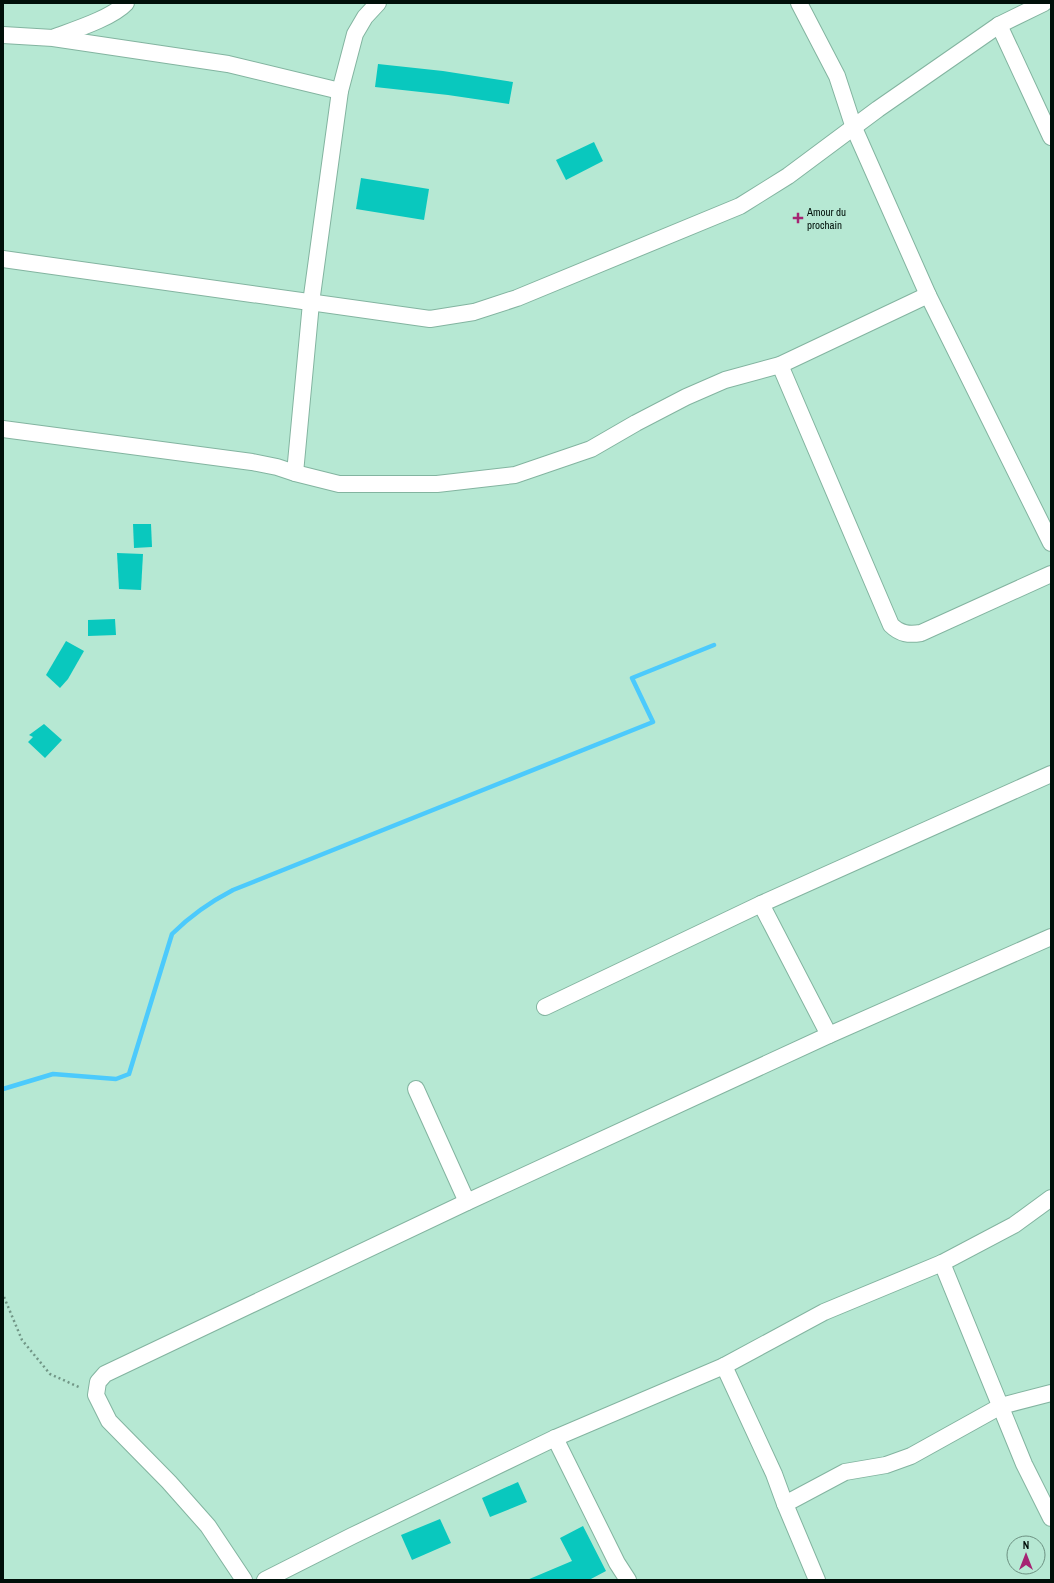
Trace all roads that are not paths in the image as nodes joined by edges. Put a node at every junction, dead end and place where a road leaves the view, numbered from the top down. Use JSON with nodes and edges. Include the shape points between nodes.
{"nodes":[{"id":1,"x":126,"y":3,"type":"edge"},
{"id":2,"x":378,"y":3,"type":"edge"},
{"id":3,"x":799,"y":3,"type":"edge"},
{"id":4,"x":1044,"y":3,"type":"edge"},
{"id":5,"x":999,"y":25,"type":"junction"},
{"id":6,"x":3,"y":35,"type":"edge"},
{"id":7,"x":53,"y":38,"type":"junction"},
{"id":8,"x":340,"y":91,"type":"junction"},
{"id":9,"x":854,"y":128,"type":"junction"},
{"id":10,"x":1051,"y":137,"type":"edge"},
{"id":11,"x":3,"y":259,"type":"edge"},
{"id":12,"x":928,"y":296,"type":"junction"},
{"id":13,"x":311,"y":303,"type":"junction"},
{"id":14,"x":780,"y":365,"type":"junction"},
{"id":15,"x":3,"y":429,"type":"edge"},
{"id":16,"x":295,"y":473,"type":"junction"},
{"id":17,"x":1051,"y":543,"type":"edge"},
{"id":18,"x":1051,"y":574,"type":"edge"},
{"id":19,"x":1051,"y":774,"type":"edge"},
{"id":20,"x":761,"y":904,"type":"junction"},
{"id":21,"x":1051,"y":937,"type":"edge"},
{"id":22,"x":545,"y":1007,"type":"dead end"},
{"id":23,"x":829,"y":1035,"type":"junction"},
{"id":24,"x":416,"y":1089,"type":"dead end"},
{"id":25,"x":1051,"y":1198,"type":"edge"},
{"id":26,"x":467,"y":1202,"type":"junction"},
{"id":27,"x":942,"y":1263,"type":"junction"},
{"id":28,"x":724,"y":1366,"type":"junction"},
{"id":29,"x":1051,"y":1392,"type":"edge"},
{"id":30,"x":1001,"y":1406,"type":"junction"},
{"id":31,"x":555,"y":1438,"type":"junction"},
{"id":32,"x":785,"y":1504,"type":"junction"},
{"id":33,"x":1051,"y":1518,"type":"edge"},
{"id":34,"x":244,"y":1580,"type":"edge"},
{"id":35,"x":265,"y":1580,"type":"edge"},
{"id":36,"x":628,"y":1580,"type":"edge"},
{"id":37,"x":817,"y":1580,"type":"edge"}],
"edges":[{"from":1,"to":7,"type":"street","via":[[100,19]]},
{"from":2,"to":8,"type":"street","via":[[365,17],[355,34]]},
{"from":3,"to":9,"type":"street","via":[[837,76]]},
{"from":4,"to":5,"type":"street"},
{"from":5,"to":9,"type":"street"},
{"from":5,"to":10,"type":"street"},
{"from":6,"to":7,"type":"street"},
{"from":7,"to":8,"type":"street","via":[[228,64]]},
{"from":8,"to":13,"type":"street"},
{"from":9,"to":12,"type":"street"},
{"from":9,"to":13,"type":"street","via":[[788,176],[740,206],[517,298],[474,312],[430,319]]},
{"from":11,"to":13,"type":"street"},
{"from":12,"to":14,"type":"street"},
{"from":12,"to":17,"type":"street"},
{"from":13,"to":16,"type":"street"},
{"from":14,"to":16,"type":"street","via":[[725,380],[686,397],[591,449],[515,475],[437,484],[339,484]]},
{"from":14,"to":18,"type":"street","via":[[891,625],[896,630],[904,634],[921,634]]},
{"from":15,"to":16,"type":"street","via":[[252,462]]},
{"from":19,"to":20,"type":"street"},
{"from":20,"to":22,"type":"street"},
{"from":20,"to":23,"type":"street"},
{"from":21,"to":23,"type":"street"},
{"from":23,"to":26,"type":"street"},
{"from":24,"to":26,"type":"street"},
{"from":25,"to":27,"type":"street","via":[[1014,1225]]},
{"from":26,"to":34,"type":"street","via":[[105,1374],[98,1382],[96,1395],[109,1421],[208,1526]]},
{"from":27,"to":28,"type":"street","via":[[824,1312]]},
{"from":27,"to":30,"type":"street"},
{"from":28,"to":31,"type":"street"},
{"from":28,"to":32,"type":"street","via":[[774,1474]]},
{"from":29,"to":30,"type":"street"},
{"from":30,"to":32,"type":"street","via":[[911,1456],[886,1465],[845,1472]]},
{"from":30,"to":33,"type":"street","via":[[1024,1464]]},
{"from":31,"to":35,"type":"street"},
{"from":31,"to":36,"type":"street","via":[[617,1563]]},
{"from":32,"to":37,"type":"street"}]}
